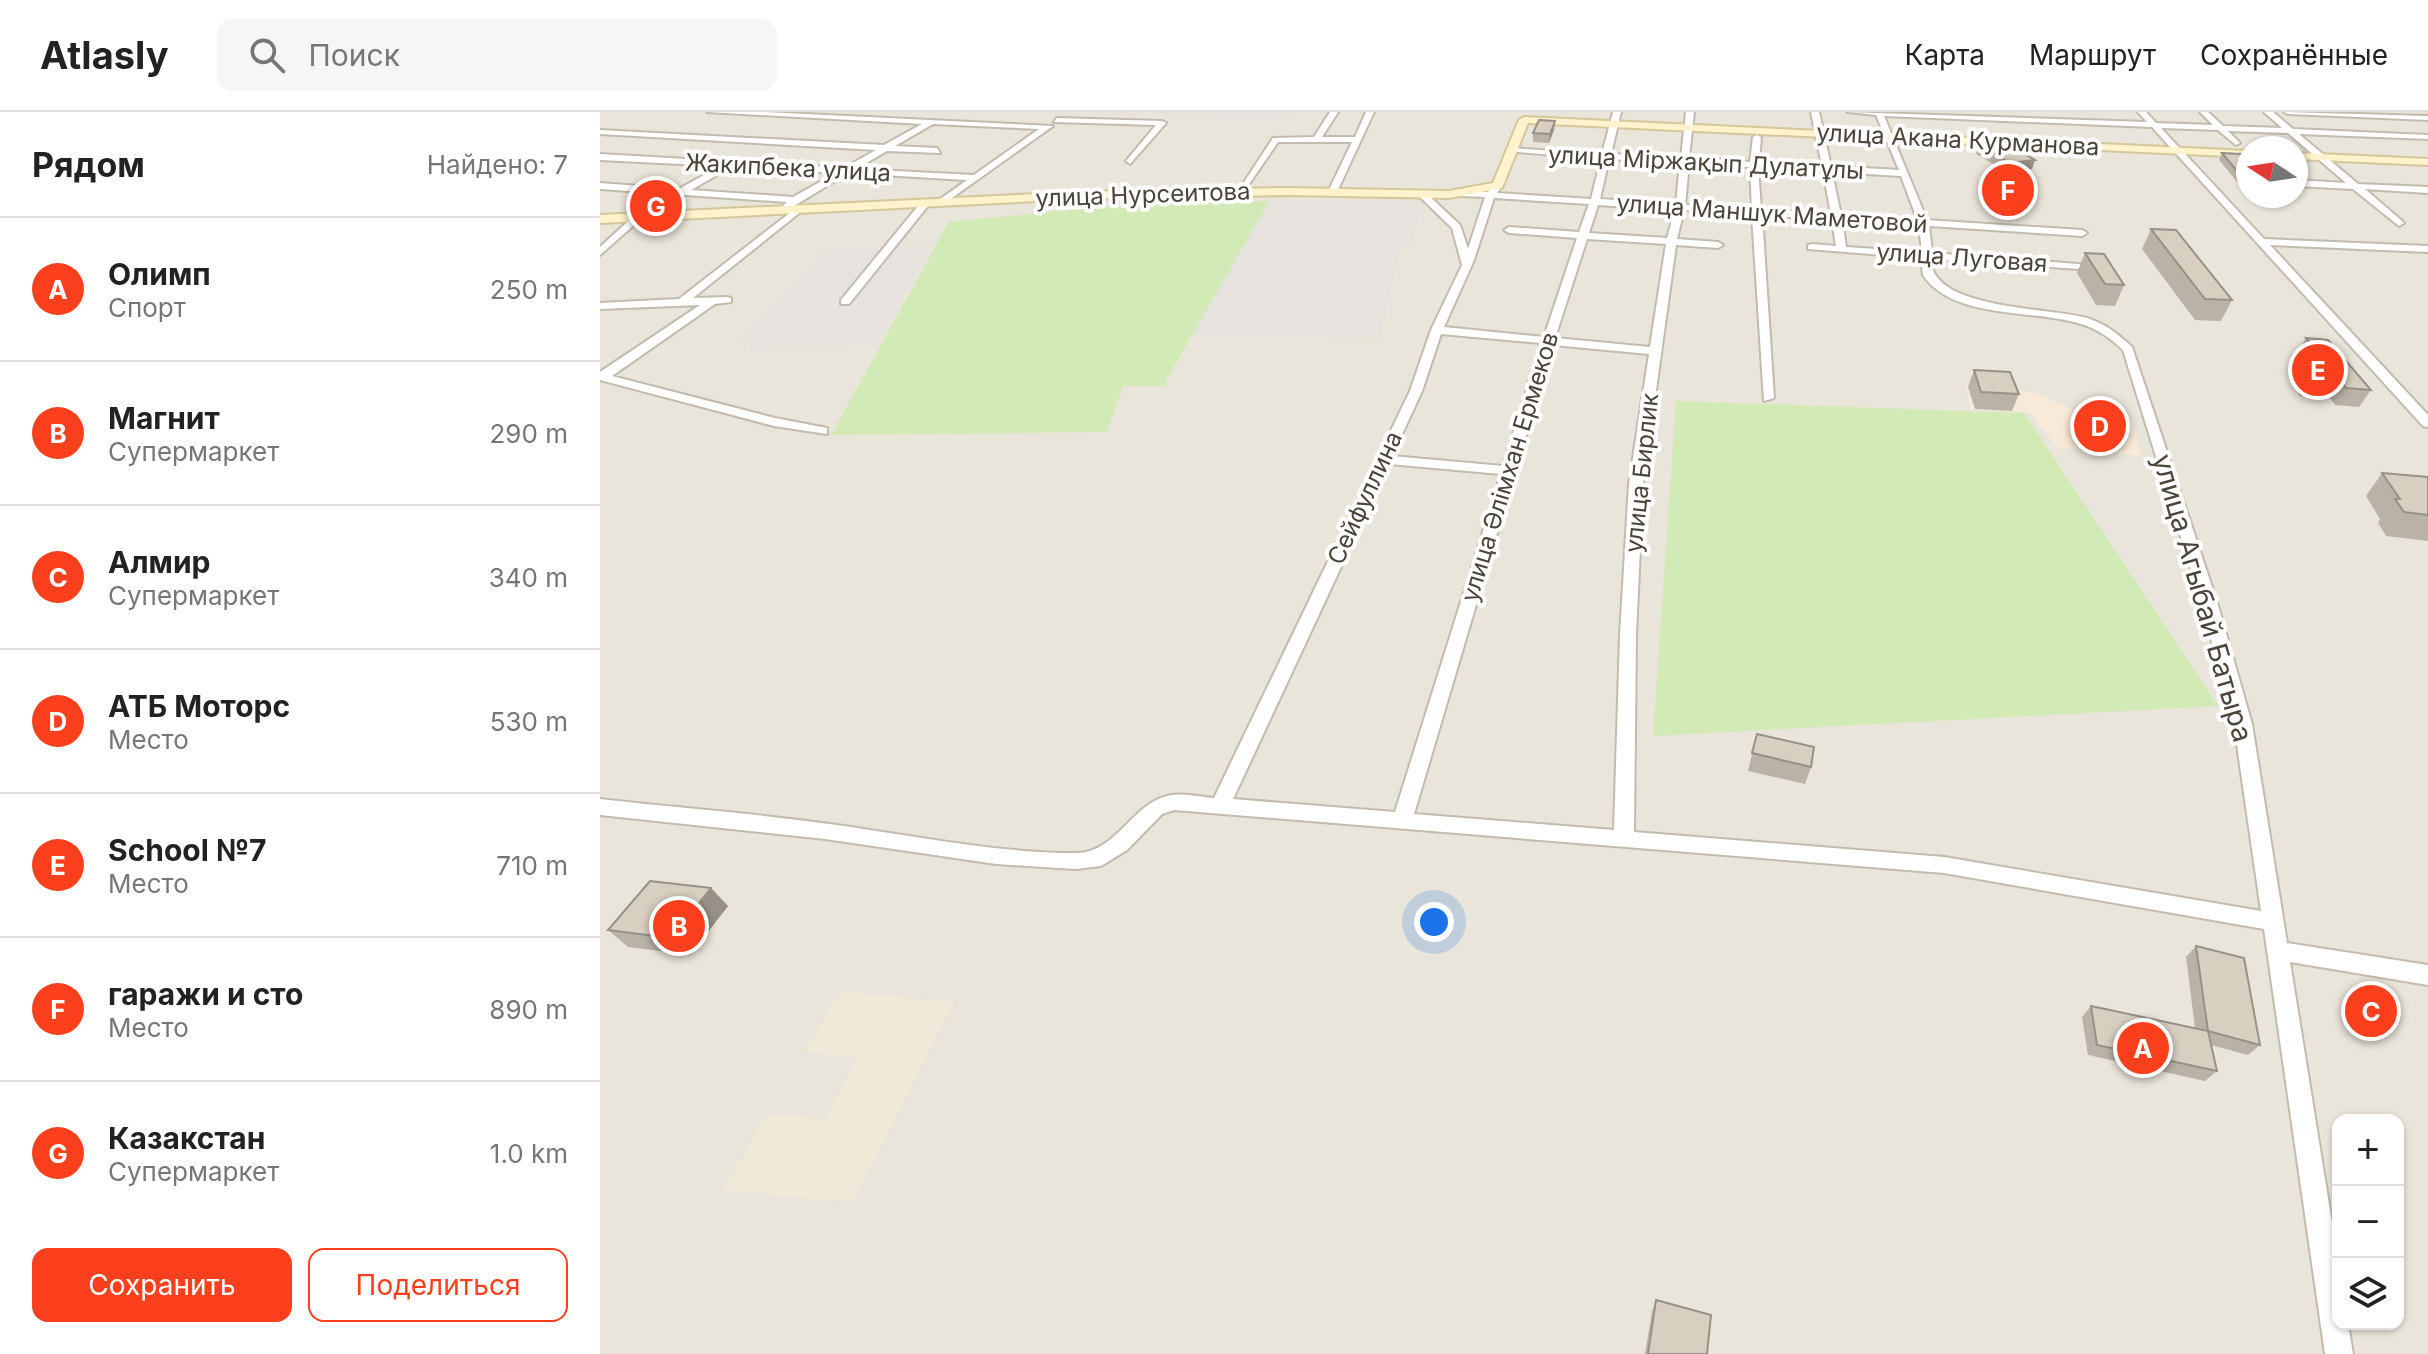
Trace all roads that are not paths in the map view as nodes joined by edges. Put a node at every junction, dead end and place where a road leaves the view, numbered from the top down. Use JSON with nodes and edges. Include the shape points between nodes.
{"nodes":[{"id":1,"x":711,"y":112,"type":"edge"},
{"id":2,"x":829,"y":112,"type":"edge"},
{"id":3,"x":947,"y":112,"type":"edge"},
{"id":4,"x":1066,"y":112,"type":"edge"},
{"id":5,"x":1334,"y":112,"type":"edge"},
{"id":6,"x":1370,"y":112,"type":"edge"},
{"id":7,"x":1690,"y":112,"type":"edge"},
{"id":8,"x":1815,"y":112,"type":"edge"},
{"id":9,"x":1851,"y":112,"type":"edge"},
{"id":10,"x":2142,"y":112,"type":"edge"},
{"id":11,"x":2204,"y":112,"type":"edge"},
{"id":12,"x":2268,"y":112,"type":"edge"},
{"id":13,"x":2288,"y":112,"type":"edge"},
{"id":14,"x":1879,"y":113,"type":"edge"},
{"id":15,"x":2331,"y":113,"type":"edge"},
{"id":16,"x":1948,"y":114,"type":"edge"},
{"id":17,"x":2394,"y":114,"type":"edge"},
{"id":18,"x":1524,"y":116,"type":"edge"},
{"id":19,"x":820,"y":117,"type":"junction"},
{"id":20,"x":1616,"y":118,"type":"edge"},
{"id":21,"x":2428,"y":118,"type":"edge"},
{"id":22,"x":1057,"y":120,"type":"junction"},
{"id":23,"x":931,"y":122,"type":"junction"},
{"id":24,"x":2155,"y":125,"type":"junction"},
{"id":25,"x":1048,"y":127,"type":"junction"},
{"id":26,"x":1691,"y":128,"type":"junction"},
{"id":27,"x":2220,"y":128,"type":"junction"},
{"id":28,"x":2291,"y":131,"type":"junction"},
{"id":29,"x":600,"y":132,"type":"edge"},
{"id":30,"x":1819,"y":134,"type":"junction"},
{"id":31,"x":2357,"y":134,"type":"junction"},
{"id":32,"x":1757,"y":137,"type":"dead end"},
{"id":33,"x":1890,"y":137,"type":"junction"},
{"id":34,"x":2428,"y":137,"type":"edge"},
{"id":35,"x":1317,"y":138,"type":"junction"},
{"id":36,"x":1355,"y":139,"type":"junction"},
{"id":37,"x":774,"y":142,"type":"junction"},
{"id":38,"x":2236,"y":143,"type":"dead end"},
{"id":39,"x":884,"y":148,"type":"junction"},
{"id":40,"x":937,"y":151,"type":"dead end"},
{"id":41,"x":1510,"y":151,"type":"junction"},
{"id":42,"x":2180,"y":151,"type":"junction"},
{"id":43,"x":2236,"y":153,"type":"edge"},
{"id":44,"x":600,"y":157,"type":"edge"},
{"id":45,"x":2308,"y":157,"type":"edge"},
{"id":46,"x":2319,"y":157,"type":"junction"},
{"id":47,"x":1606,"y":159,"type":"junction"},
{"id":48,"x":1130,"y":161,"type":"dead end"},
{"id":49,"x":1685,"y":162,"type":"junction"},
{"id":50,"x":2428,"y":162,"type":"edge"},
{"id":51,"x":729,"y":165,"type":"junction"},
{"id":52,"x":1754,"y":166,"type":"junction"},
{"id":53,"x":1825,"y":169,"type":"junction"},
{"id":54,"x":840,"y":173,"type":"junction"},
{"id":55,"x":1903,"y":173,"type":"junction"},
{"id":56,"x":976,"y":178,"type":"junction"},
{"id":57,"x":2308,"y":183,"type":"edge"},
{"id":58,"x":1498,"y":185,"type":"junction"},
{"id":59,"x":2354,"y":185,"type":"junction"},
{"id":60,"x":600,"y":186,"type":"edge"},
{"id":61,"x":2428,"y":190,"type":"edge"},
{"id":62,"x":1240,"y":191,"type":"junction"},
{"id":63,"x":680,"y":192,"type":"junction"},
{"id":64,"x":1333,"y":192,"type":"junction"},
{"id":65,"x":1462,"y":193,"type":"junction"},
{"id":66,"x":1423,"y":195,"type":"junction"},
{"id":67,"x":1490,"y":197,"type":"junction"},
{"id":68,"x":926,"y":202,"type":"junction"},
{"id":69,"x":942,"y":202,"type":"junction"},
{"id":70,"x":1594,"y":203,"type":"junction"},
{"id":71,"x":794,"y":205,"type":"junction"},
{"id":72,"x":1680,"y":209,"type":"junction"},
{"id":73,"x":1759,"y":214,"type":"junction"},
{"id":74,"x":638,"y":217,"type":"junction"},
{"id":75,"x":600,"y":219,"type":"edge"},
{"id":76,"x":1838,"y":219,"type":"junction"},
{"id":77,"x":2399,"y":223,"type":"dead end"},
{"id":78,"x":1922,"y":224,"type":"junction"},
{"id":79,"x":1509,"y":230,"type":"dead end"},
{"id":80,"x":2082,"y":233,"type":"dead end"},
{"id":81,"x":1582,"y":236,"type":"junction"},
{"id":82,"x":1672,"y":240,"type":"junction"},
{"id":83,"x":2263,"y":242,"type":"junction"},
{"id":84,"x":1718,"y":245,"type":"dead end"},
{"id":85,"x":1812,"y":247,"type":"dead end"},
{"id":86,"x":1841,"y":249,"type":"junction"},
{"id":87,"x":2427,"y":249,"type":"edge"},
{"id":88,"x":600,"y":252,"type":"edge"},
{"id":89,"x":1927,"y":254,"type":"junction"},
{"id":90,"x":1467,"y":265,"type":"junction"},
{"id":91,"x":2113,"y":269,"type":"edge"},
{"id":92,"x":727,"y":300,"type":"dead end"},
{"id":93,"x":712,"y":301,"type":"junction"},
{"id":94,"x":682,"y":302,"type":"junction"},
{"id":95,"x":845,"y":302,"type":"dead end"},
{"id":96,"x":600,"y":306,"type":"edge"},
{"id":97,"x":1437,"y":330,"type":"junction"},
{"id":98,"x":1548,"y":341,"type":"junction"},
{"id":99,"x":1657,"y":351,"type":"junction"},
{"id":100,"x":602,"y":375,"type":"edge"},
{"id":101,"x":1768,"y":398,"type":"dead end"},
{"id":102,"x":2428,"y":423,"type":"edge"},
{"id":103,"x":822,"y":431,"type":"dead end"},
{"id":104,"x":1383,"y":459,"type":"junction"},
{"id":105,"x":1509,"y":471,"type":"junction"},
{"id":106,"x":1220,"y":806,"type":"junction"},
{"id":107,"x":600,"y":807,"type":"edge"},
{"id":108,"x":1402,"y":822,"type":"junction"},
{"id":109,"x":1624,"y":837,"type":"junction"},
{"id":110,"x":2274,"y":922,"type":"junction"},
{"id":111,"x":2279,"y":951,"type":"junction"},
{"id":112,"x":2428,"y":975,"type":"edge"},
{"id":113,"x":2339,"y":1354,"type":"edge"}],
"edges":[{"from":1,"to":19,"type":"street"},
{"from":2,"to":19,"type":"street"},
{"from":3,"to":23,"type":"street"},
{"from":4,"to":22,"type":"street"},
{"from":5,"to":35,"type":"street"},
{"from":6,"to":36,"type":"street"},
{"from":7,"to":26,"type":"street","name":"улица Бирлик"},
{"from":8,"to":30,"type":"street"},
{"from":9,"to":14,"type":"street"},
{"from":10,"to":24,"type":"street"},
{"from":11,"to":27,"type":"street"},
{"from":12,"to":28,"type":"street"},
{"from":13,"to":15,"type":"street"},
{"from":14,"to":16,"type":"street"},
{"from":14,"to":33,"type":"street","name":"улица Агыбай Батыра"},
{"from":15,"to":17,"type":"street"},
{"from":15,"to":31,"type":"street"},
{"from":16,"to":24,"type":"street"},
{"from":17,"to":21,"type":"street"},
{"from":17,"to":34,"type":"street"},
{"from":18,"to":20,"type":"main road","name":"улица Акана Курманова"},
{"from":18,"to":41,"type":"main road"},
{"from":19,"to":23,"type":"street"},
{"from":19,"to":37,"type":"street"},
{"from":20,"to":26,"type":"main road","name":"улица Акана Курманова"},
{"from":20,"to":47,"type":"street","name":"улица Әлімхан Ермеков"},
{"from":22,"to":25,"type":"street"},
{"from":22,"to":48,"type":"street","via":[[1162,123]]},
{"from":23,"to":25,"type":"street"},
{"from":23,"to":39,"type":"street"},
{"from":24,"to":27,"type":"street"},
{"from":24,"to":42,"type":"street"},
{"from":25,"to":56,"type":"street"},
{"from":26,"to":30,"type":"main road","name":"улица Акана Курманова"},
{"from":26,"to":49,"type":"street","name":"улица Бирлик"},
{"from":27,"to":28,"type":"street"},
{"from":27,"to":38,"type":"street"},
{"from":28,"to":31,"type":"street"},
{"from":28,"to":46,"type":"street"},
{"from":29,"to":37,"type":"street"},
{"from":30,"to":33,"type":"main road","name":"улица Акана Курманова"},
{"from":30,"to":53,"type":"street"},
{"from":31,"to":34,"type":"street"},
{"from":32,"to":52,"type":"street"},
{"from":33,"to":42,"type":"main road","name":"улица Акана Курманова"},
{"from":33,"to":55,"type":"street","name":"улица Агыбай Батыра"},
{"from":35,"to":36,"type":"street"},
{"from":35,"to":62,"type":"street","via":[[1276,140]]},
{"from":36,"to":64,"type":"street"},
{"from":37,"to":39,"type":"street"},
{"from":37,"to":51,"type":"street"},
{"from":39,"to":40,"type":"street"},
{"from":39,"to":54,"type":"street"},
{"from":41,"to":47,"type":"street","name":"улица Міржақып Дулатұлы"},
{"from":41,"to":58,"type":"main road"},
{"from":42,"to":43,"type":"main road","name":"улица Акана Курманова"},
{"from":42,"to":83,"type":"street"},
{"from":44,"to":51,"type":"street","name":"Жакипбека улица"},
{"from":45,"to":46,"type":"main road"},
{"from":46,"to":50,"type":"main road"},
{"from":46,"to":59,"type":"street"},
{"from":47,"to":49,"type":"street","name":"улица Міржақып Дулатұлы"},
{"from":47,"to":70,"type":"street","name":"улица Әлімхан Ермеков"},
{"from":49,"to":52,"type":"street","name":"улица Міржақып Дулатұлы"},
{"from":49,"to":72,"type":"street","name":"улица Бирлик"},
{"from":51,"to":54,"type":"street","name":"Жакипбека улица"},
{"from":51,"to":63,"type":"street"},
{"from":52,"to":53,"type":"street","name":"улица Міржақып Дулатұлы"},
{"from":52,"to":73,"type":"street"},
{"from":53,"to":55,"type":"street","name":"улица Міржақып Дулатұлы"},
{"from":53,"to":76,"type":"street"},
{"from":54,"to":56,"type":"street","name":"Жакипбека улица"},
{"from":54,"to":71,"type":"street"},
{"from":55,"to":78,"type":"street","name":"улица Агыбай Батыра"},
{"from":56,"to":69,"type":"street"},
{"from":57,"to":59,"type":"street"},
{"from":58,"to":65,"type":"main road","name":"улица Нурсеитова"},
{"from":58,"to":67,"type":"street","name":"Сейфуллина"},
{"from":59,"to":61,"type":"street"},
{"from":59,"to":77,"type":"street"},
{"from":60,"to":63,"type":"street","name":"улица Нурсеитова"},
{"from":62,"to":64,"type":"main road","name":"улица Нурсеитова"},
{"from":62,"to":69,"type":"main road","name":"улица Нурсеитова"},
{"from":63,"to":71,"type":"street","name":"улица Нурсеитова"},
{"from":64,"to":66,"type":"main road","name":"улица Нурсеитова"},
{"from":65,"to":66,"type":"main road","name":"улица Нурсеитова"},
{"from":65,"to":67,"type":"street","name":"улица Маншук Маметовой"},
{"from":66,"to":90,"type":"street","via":[[1457,227]]},
{"from":67,"to":70,"type":"street","name":"улица Маншук Маметовой"},
{"from":67,"to":90,"type":"street","name":"Сейфуллина"},
{"from":68,"to":69,"type":"main road","name":"улица Нурсеитова"},
{"from":68,"to":71,"type":"main road","name":"улица Нурсеитова"},
{"from":68,"to":95,"type":"street"},
{"from":70,"to":72,"type":"street","name":"улица Маншук Маметовой"},
{"from":70,"to":81,"type":"street","name":"улица Әлімхан Ермеков"},
{"from":71,"to":74,"type":"main road","name":"улица Нурсеитова"},
{"from":71,"to":94,"type":"street"},
{"from":72,"to":73,"type":"street","name":"улица Маншук Маметовой"},
{"from":72,"to":82,"type":"street","name":"улица Бирлик"},
{"from":73,"to":76,"type":"street","name":"улица Маншук Маметовой"},
{"from":73,"to":101,"type":"street"},
{"from":74,"to":75,"type":"main road","name":"улица Нурсеитова"},
{"from":74,"to":88,"type":"street"},
{"from":76,"to":78,"type":"street","name":"улица Маншук Маметовой"},
{"from":76,"to":86,"type":"street"},
{"from":78,"to":80,"type":"street","name":"улица Маншук Маметовой"},
{"from":78,"to":89,"type":"street","name":"улица Агыбай Батыра"},
{"from":79,"to":81,"type":"street"},
{"from":81,"to":82,"type":"street"},
{"from":81,"to":98,"type":"street","name":"улица Әлімхан Ермеков"},
{"from":82,"to":84,"type":"street"},
{"from":82,"to":99,"type":"street","name":"улица Бирлик"},
{"from":83,"to":87,"type":"street"},
{"from":83,"to":102,"type":"street"},
{"from":85,"to":86,"type":"street","name":"улица Луговая"},
{"from":86,"to":89,"type":"street","name":"улица Луговая"},
{"from":89,"to":91,"type":"street","name":"улица Луговая"},
{"from":89,"to":110,"type":"street","name":"улица Агыбай Батыра","via":[[1927,273],[1945,290],[2090,323],[2115,334],[2128,349],[2243,724]]},
{"from":90,"to":97,"type":"street","name":"Сейфуллина"},
{"from":92,"to":93,"type":"street"},
{"from":93,"to":94,"type":"street"},
{"from":93,"to":100,"type":"street"},
{"from":94,"to":96,"type":"street"},
{"from":97,"to":98,"type":"street"},
{"from":97,"to":104,"type":"street","name":"Сейфуллина","via":[[1416,391]]},
{"from":98,"to":99,"type":"street"},
{"from":98,"to":105,"type":"street","name":"улица Әлімхан Ермеков"},
{"from":99,"to":109,"type":"street","name":"улица Бирлик","via":[[1636,484]]},
{"from":100,"to":103,"type":"street"},
{"from":104,"to":105,"type":"street"},
{"from":104,"to":106,"type":"street","name":"Сейфуллина"},
{"from":105,"to":108,"type":"street","name":"улица Әлімхан Ермеков"},
{"from":106,"to":107,"type":"street","via":[[1173,802],[1155,809],[1120,844],[1094,860],[1076,861],[996,856]]},
{"from":106,"to":108,"type":"street"},
{"from":108,"to":109,"type":"street"},
{"from":109,"to":110,"type":"street","via":[[1944,865]]},
{"from":110,"to":111,"type":"street","name":"улица Агыбай Батыра"},
{"from":111,"to":112,"type":"street"},
{"from":111,"to":113,"type":"street","name":"улица Агыбай Батыра"}]}
